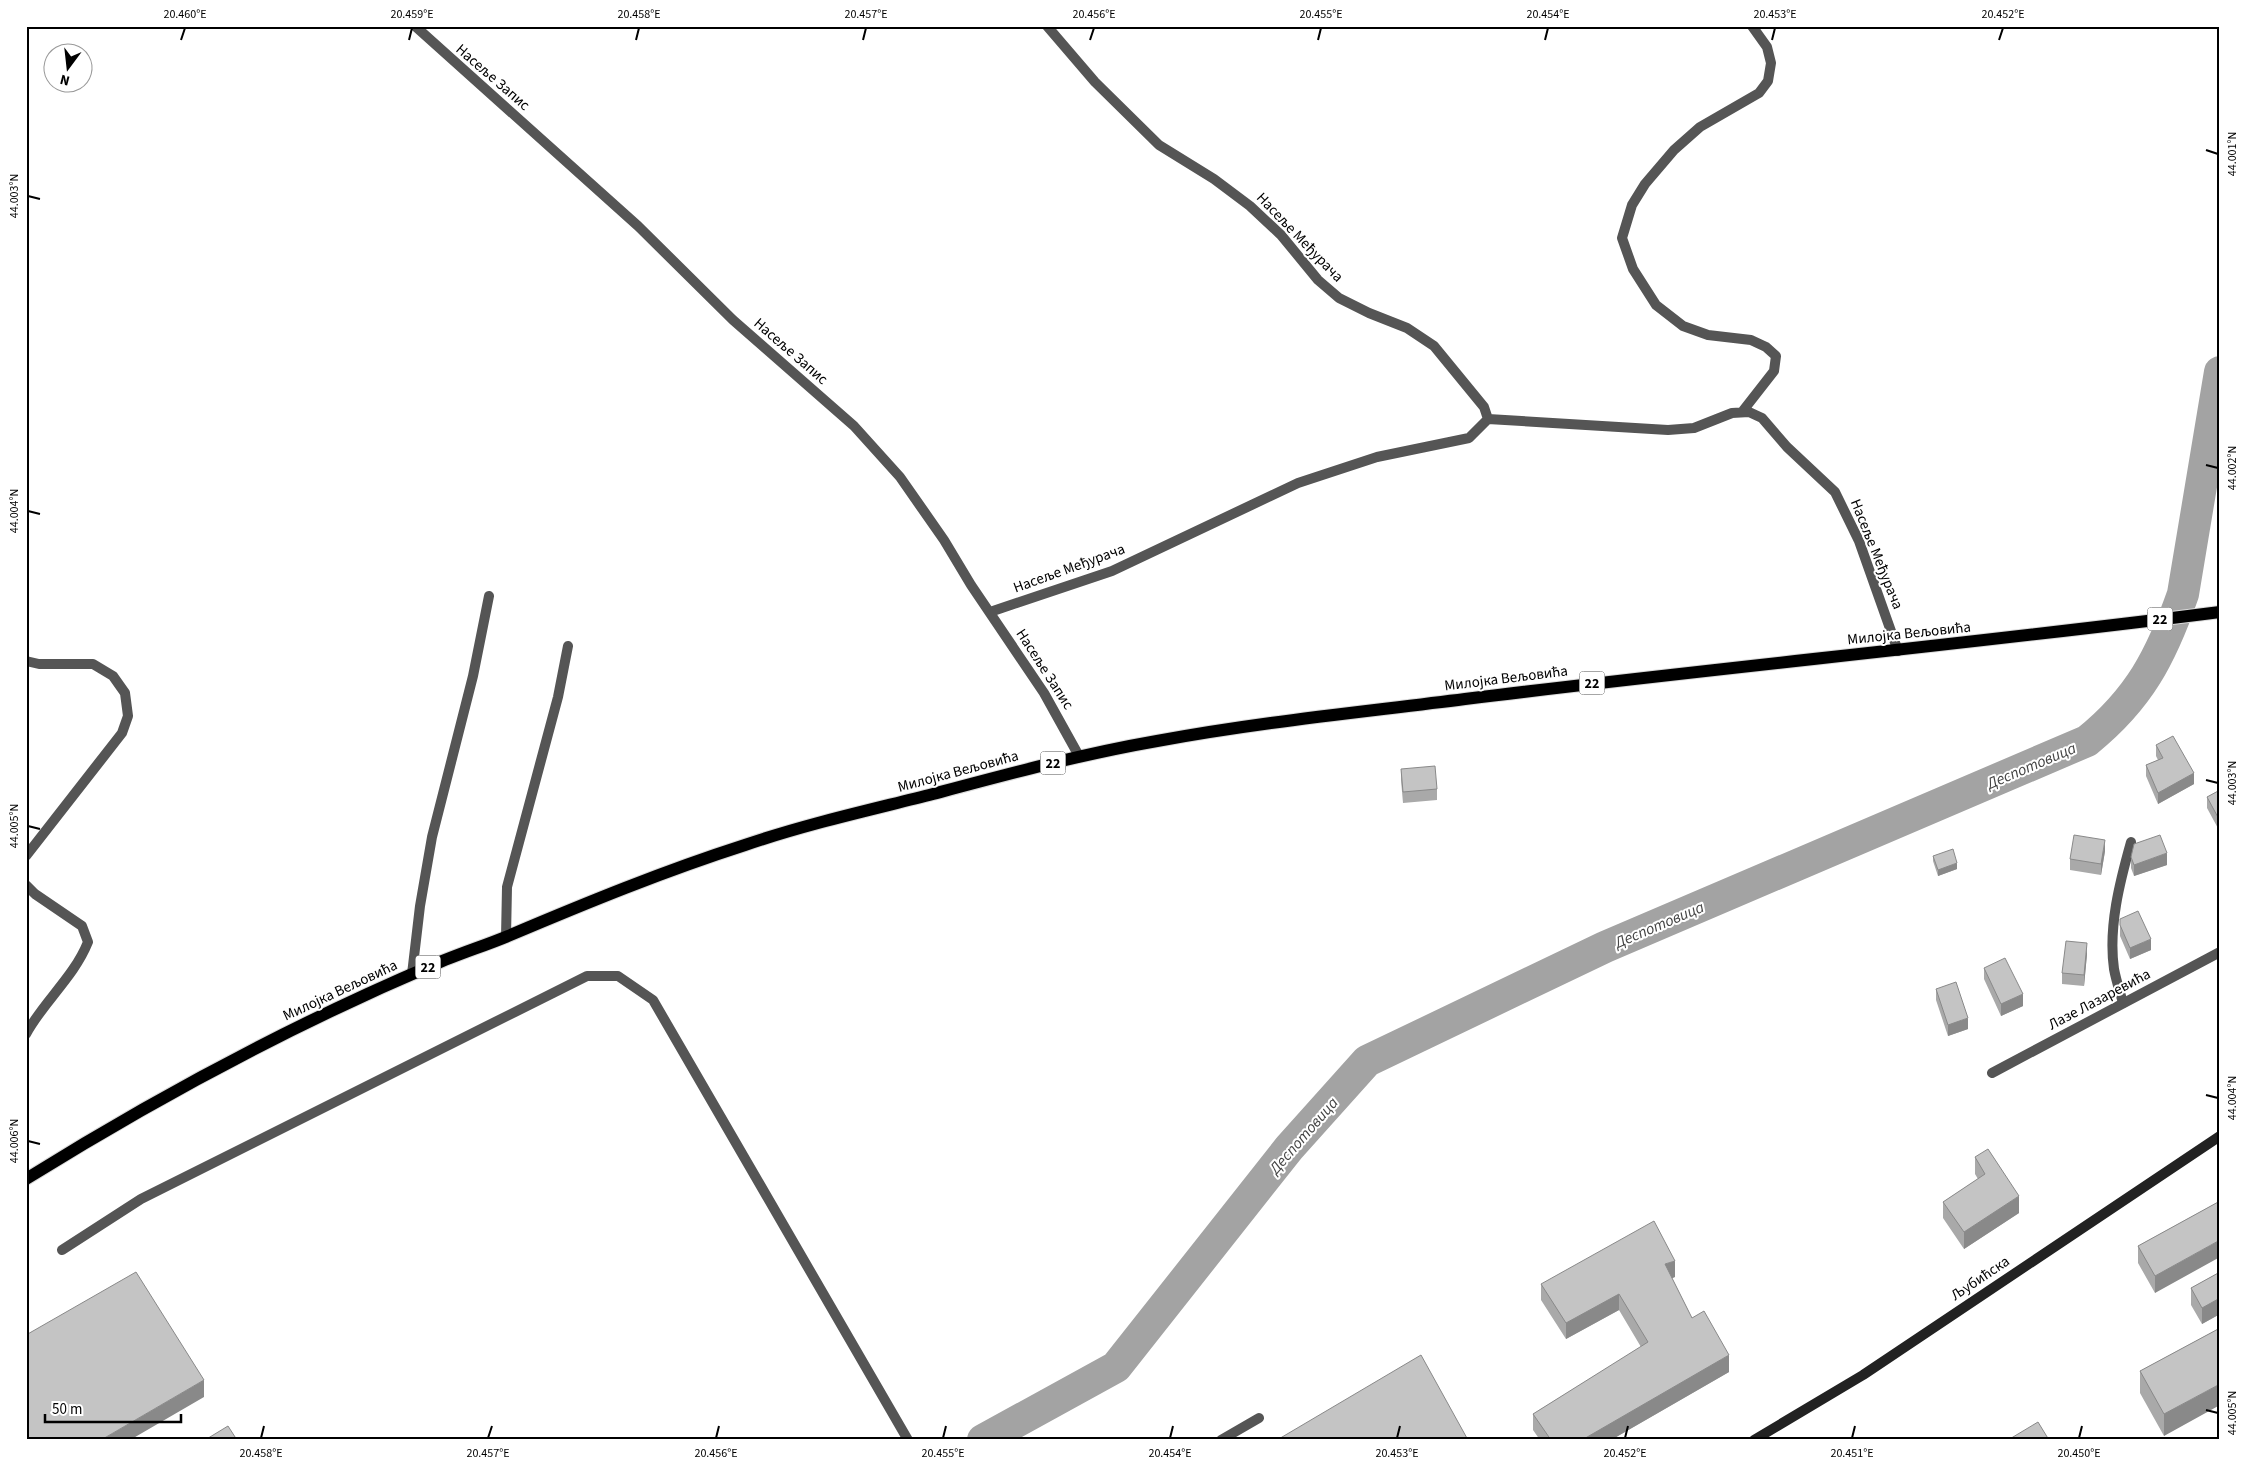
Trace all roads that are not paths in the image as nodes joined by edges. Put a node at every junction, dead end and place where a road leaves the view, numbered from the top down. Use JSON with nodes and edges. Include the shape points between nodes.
{"nodes":[{"id":1,"x":415,"y":26,"type":"edge"},
{"id":2,"x":1047,"y":26,"type":"edge"},
{"id":3,"x":1752,"y":26,"type":"edge"},
{"id":4,"x":1742,"y":412,"type":"junction"},
{"id":5,"x":1488,"y":419,"type":"junction"},
{"id":6,"x":489,"y":596,"type":"dead end"},
{"id":7,"x":990,"y":612,"type":"junction"},
{"id":8,"x":2220,"y":612,"type":"edge"},
{"id":9,"x":568,"y":646,"type":"dead end"},
{"id":10,"x":1898,"y":650,"type":"junction"},
{"id":11,"x":26,"y":661,"type":"edge"},
{"id":12,"x":1079,"y":756,"type":"junction"},
{"id":13,"x":2131,"y":842,"type":"dead end"},
{"id":14,"x":26,"y":856,"type":"edge"},
{"id":15,"x":26,"y":885,"type":"edge"},
{"id":16,"x":506,"y":937,"type":"junction"},
{"id":17,"x":2220,"y":952,"type":"edge"},
{"id":18,"x":412,"y":974,"type":"junction"},
{"id":19,"x":2123,"y":1003,"type":"junction"},
{"id":20,"x":30,"y":1019,"type":"edge"},
{"id":21,"x":26,"y":1034,"type":"edge"},
{"id":22,"x":1992,"y":1073,"type":"dead end"},
{"id":23,"x":2220,"y":1136,"type":"edge"},
{"id":24,"x":26,"y":1179,"type":"edge"},
{"id":25,"x":62,"y":1250,"type":"dead end"},
{"id":26,"x":1259,"y":1418,"type":"dead end"},
{"id":27,"x":908,"y":1440,"type":"edge"},
{"id":28,"x":1221,"y":1440,"type":"edge"},
{"id":29,"x":1754,"y":1440,"type":"edge"}],
"edges":[{"from":1,"to":7,"type":"street","name":"Насеље Запис","via":[[638,226],[733,320],[854,426],[900,477]]},
{"from":2,"to":5,"type":"street","name":"Насеље Међурача","via":[[1095,82],[1159,146],[1214,178],[1250,206],[1281,235],[1318,280],[1339,298],[1407,328],[1434,346],[1484,407]]},
{"from":3,"to":4,"type":"street","via":[[1767,46],[1770,63],[1768,81],[1759,93],[1700,127],[1674,150],[1632,204],[1622,238],[1633,269],[1656,305],[1684,326],[1708,336],[1751,340],[1776,356],[1774,371]]},
{"from":4,"to":5,"type":"street","via":[[1694,428],[1668,430]]},
{"from":4,"to":10,"type":"street","name":"Насеље Међурача","via":[[1762,418],[1835,492],[1859,541]]},
{"from":5,"to":7,"type":"street","name":"Насеље Међурача","via":[[1469,438],[1377,457],[1298,483],[1112,571]]},
{"from":6,"to":18,"type":"street","via":[[473,676],[432,837]]},
{"from":7,"to":12,"type":"street","name":"Насеље Запис","via":[[1044,693]]},
{"from":8,"to":10,"type":"main road","name":"Милојка Вељовића","number":"22"},
{"from":9,"to":16,"type":"street","via":[[558,697],[507,887]]},
{"from":10,"to":12,"type":"main road","name":"Милојка Вељовића","number":"22","via":[[1348,714],[1189,736]]},
{"from":11,"to":14,"type":"street","via":[[93,664],[113,676],[126,693],[128,716],[122,733]]},
{"from":12,"to":16,"type":"main road","name":"Милојка Вељовића","number":"22","via":[[748,843],[588,902]]},
{"from":13,"to":19,"type":"street","via":[[2122,872],[2114,943],[2114,969]]},
{"from":15,"to":20,"type":"street","via":[[82,926],[88,942],[74,970]]},
{"from":16,"to":18,"type":"main road","name":"Милојка Вељовића","number":"22"},
{"from":17,"to":19,"type":"street","name":"Лазе Лазаревића"},
{"from":18,"to":24,"type":"main road","name":"Милојка Вељовића","number":"22","via":[[214,1070],[97,1134]]},
{"from":19,"to":22,"type":"street","name":"Лазе Лазаревића"},
{"from":20,"to":21,"type":"street"},
{"from":23,"to":29,"type":"street","name":"Љубићска","via":[[1863,1375]]},
{"from":25,"to":27,"type":"street","via":[[141,1199],[587,976],[618,976],[653,1000]]},
{"from":26,"to":28,"type":"street"}]}
